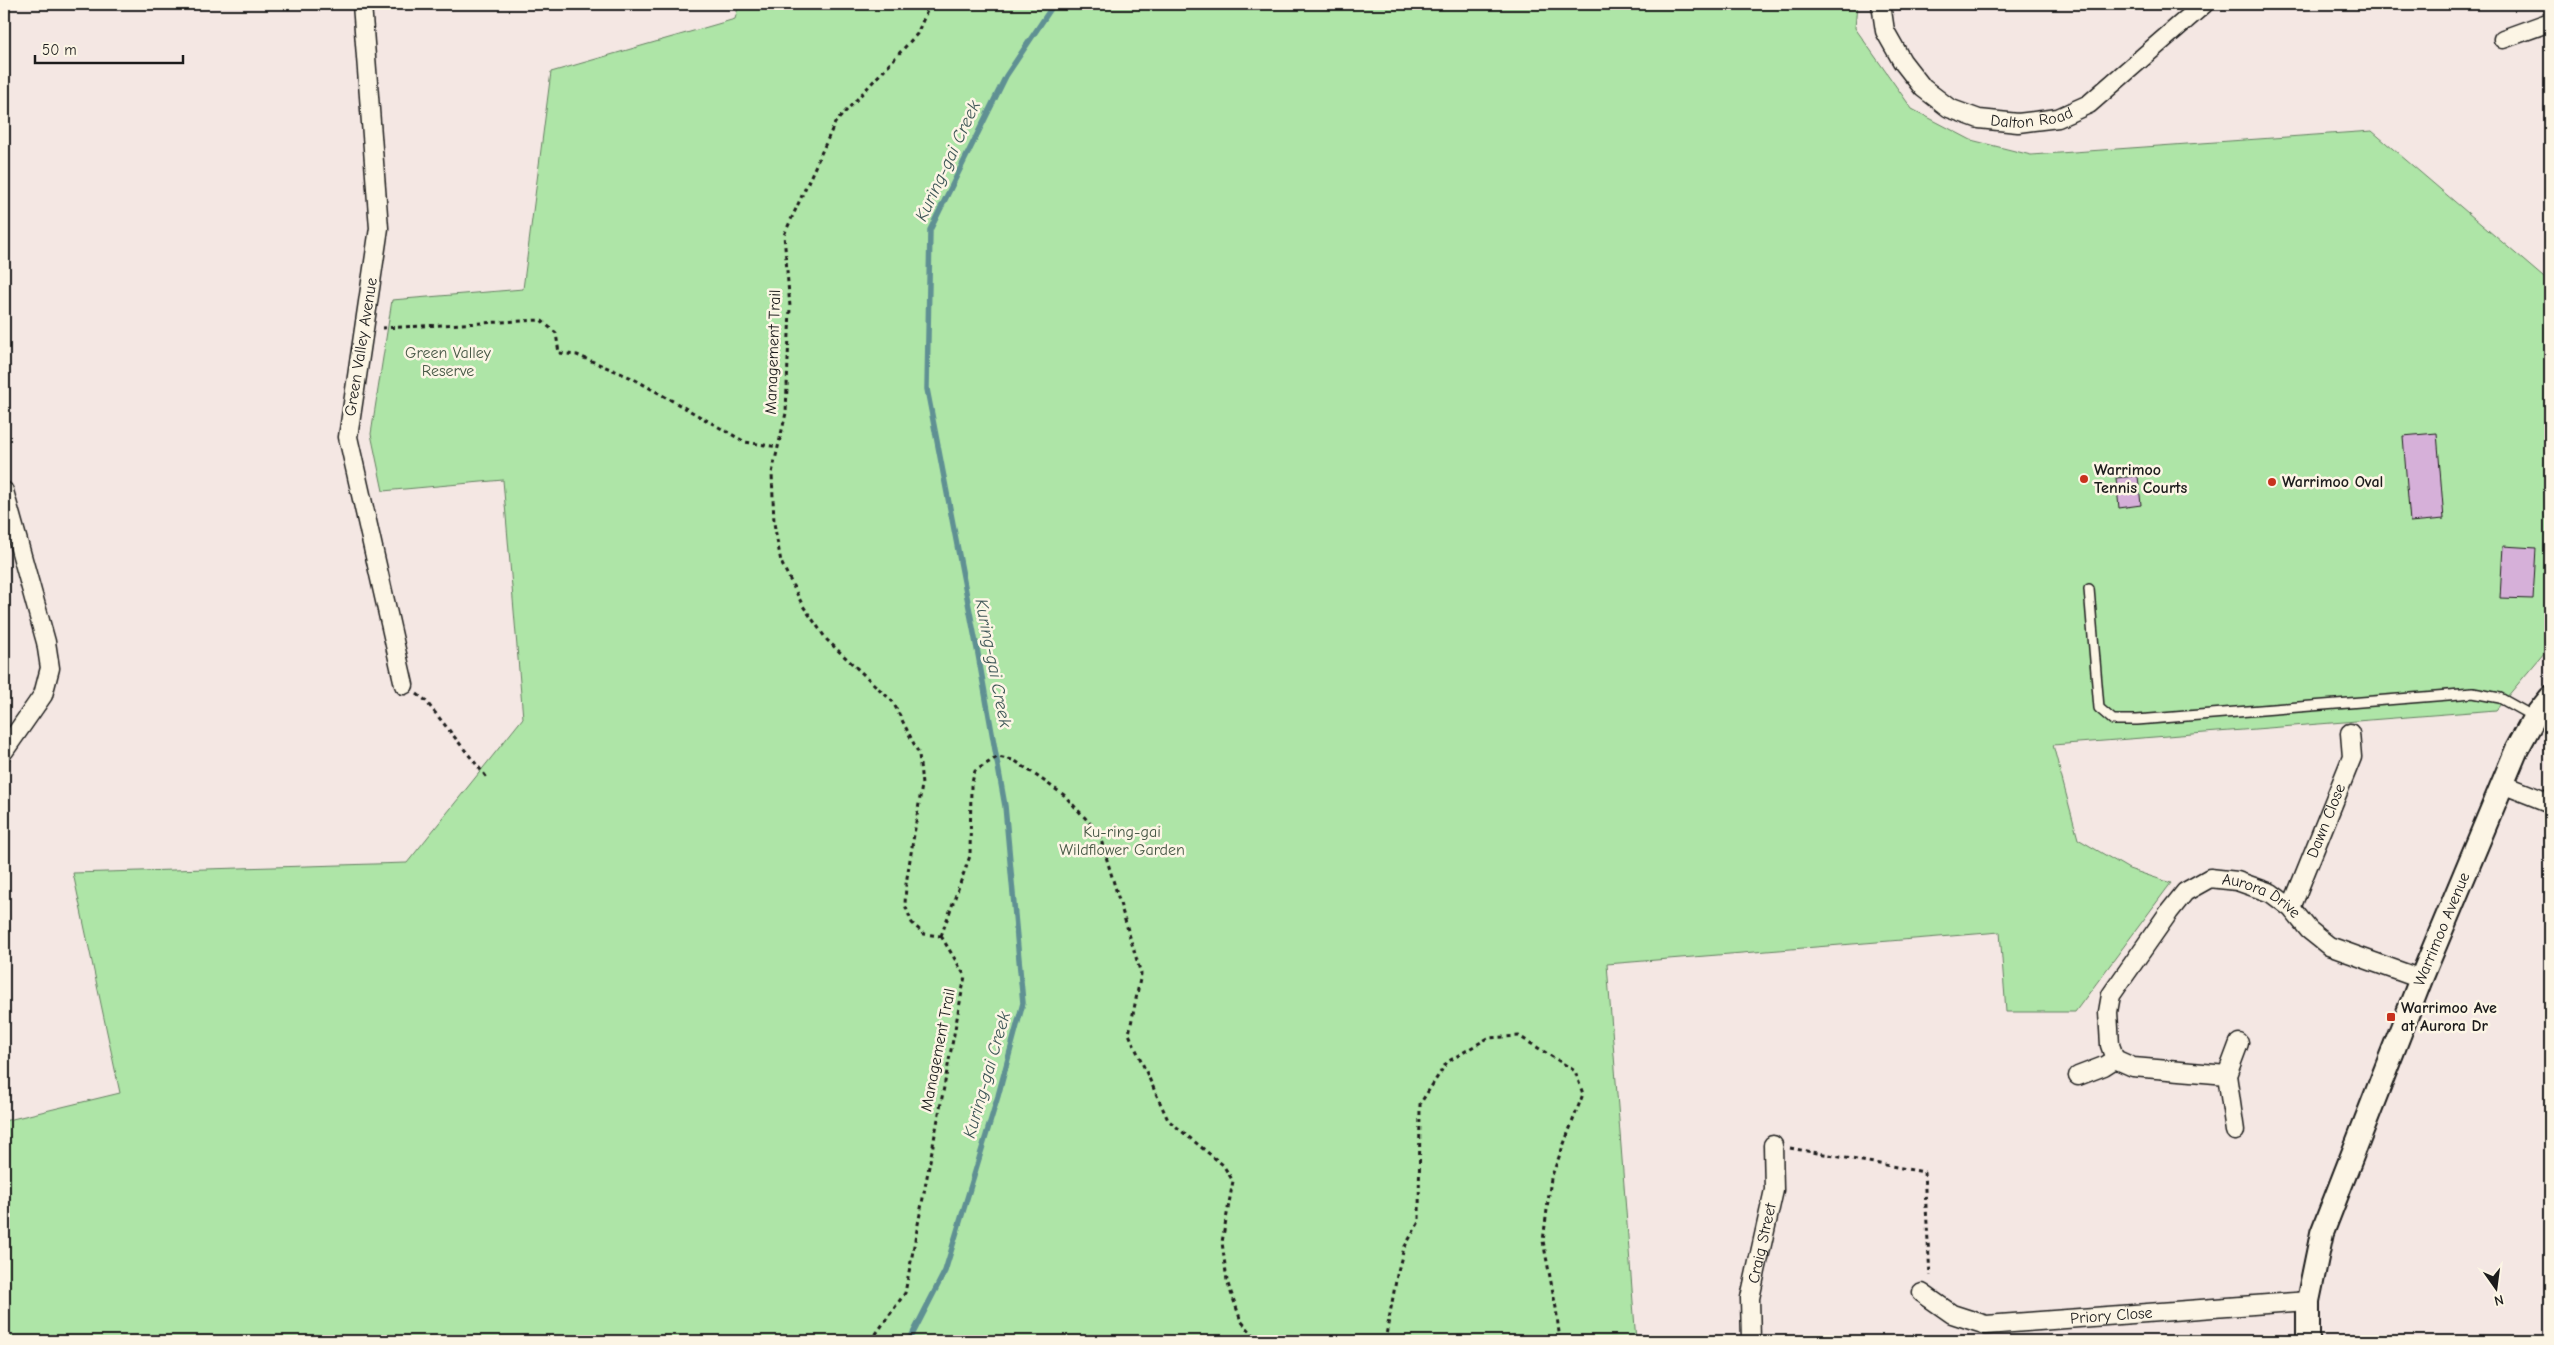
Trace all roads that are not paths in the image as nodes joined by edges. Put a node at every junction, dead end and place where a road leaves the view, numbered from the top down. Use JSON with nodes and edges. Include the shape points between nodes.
{"nodes":[{"id":1,"x":362,"y":4,"type":"edge"},
{"id":2,"x":1881,"y":4,"type":"edge"},
{"id":3,"x":2204,"y":4,"type":"edge"},
{"id":4,"x":2550,"y":22,"type":"edge"},
{"id":5,"x":2503,"y":39,"type":"dead end"},
{"id":6,"x":4,"y":491,"type":"edge"},
{"id":7,"x":2089,"y":589,"type":"dead end"},
{"id":8,"x":404,"y":685,"type":"road end"},
{"id":9,"x":2550,"y":698,"type":"edge"},
{"id":10,"x":2534,"y":718,"type":"junction"},
{"id":11,"x":2350,"y":733,"type":"dead end"},
{"id":12,"x":4,"y":751,"type":"edge"},
{"id":13,"x":2502,"y":784,"type":"junction"},
{"id":14,"x":2550,"y":803,"type":"edge"},
{"id":15,"x":2291,"y":908,"type":"junction"},
{"id":16,"x":2421,"y":979,"type":"junction"},
{"id":17,"x":2239,"y":1043,"type":"dead end"},
{"id":18,"x":2115,"y":1058,"type":"junction"},
{"id":19,"x":2227,"y":1075,"type":"junction"},
{"id":20,"x":2078,"y":1076,"type":"dead end"},
{"id":21,"x":2234,"y":1131,"type":"dead end"},
{"id":22,"x":1773,"y":1145,"type":"road end"},
{"id":23,"x":1927,"y":1296,"type":"road end"},
{"id":24,"x":2308,"y":1301,"type":"junction"},
{"id":25,"x":1751,"y":1341,"type":"edge"},
{"id":26,"x":2308,"y":1341,"type":"edge"}],
"edges":[{"from":1,"to":8,"type":"street","name":"Green Valley Avenue","via":[[379,228],[348,437]]},
{"from":2,"to":3,"type":"street","name":"Dalton Road","via":[[1886,31],[1902,61],[1923,88],[1956,111],[1979,119],[2018,123],[2058,118],[2089,104]]},
{"from":4,"to":5,"type":"street"},
{"from":6,"to":12,"type":"street","via":[[46,642],[50,668],[43,695]]},
{"from":7,"to":10,"type":"lane","via":[[2099,708],[2113,720],[2473,693],[2500,698]]},
{"from":9,"to":10,"type":"street","name":"Warrimoo Avenue"},
{"from":10,"to":13,"type":"street","name":"Warrimoo Avenue"},
{"from":11,"to":15,"type":"street","name":"Dawn Close","via":[[2352,757]]},
{"from":13,"to":14,"type":"street"},
{"from":13,"to":16,"type":"street","name":"Warrimoo Avenue"},
{"from":15,"to":16,"type":"street","name":"Aurora Drive","via":[[2309,930],[2329,946]]},
{"from":15,"to":18,"type":"street","name":"Aurora Drive","via":[[2271,893],[2237,881],[2210,878],[2185,892],[2111,995],[2108,1021]]},
{"from":16,"to":24,"type":"street","name":"Warrimoo Avenue","via":[[2322,1233]]},
{"from":17,"to":19,"type":"street"},
{"from":18,"to":19,"type":"street","via":[[2133,1067]]},
{"from":18,"to":20,"type":"street"},
{"from":19,"to":21,"type":"street"},
{"from":22,"to":25,"type":"street","name":"Craig Street","via":[[1774,1190],[1750,1298]]},
{"from":23,"to":24,"type":"street","name":"Priory Close","via":[[1952,1314],[1986,1324]]},
{"from":24,"to":26,"type":"street","name":"Warrimoo Avenue"}]}
